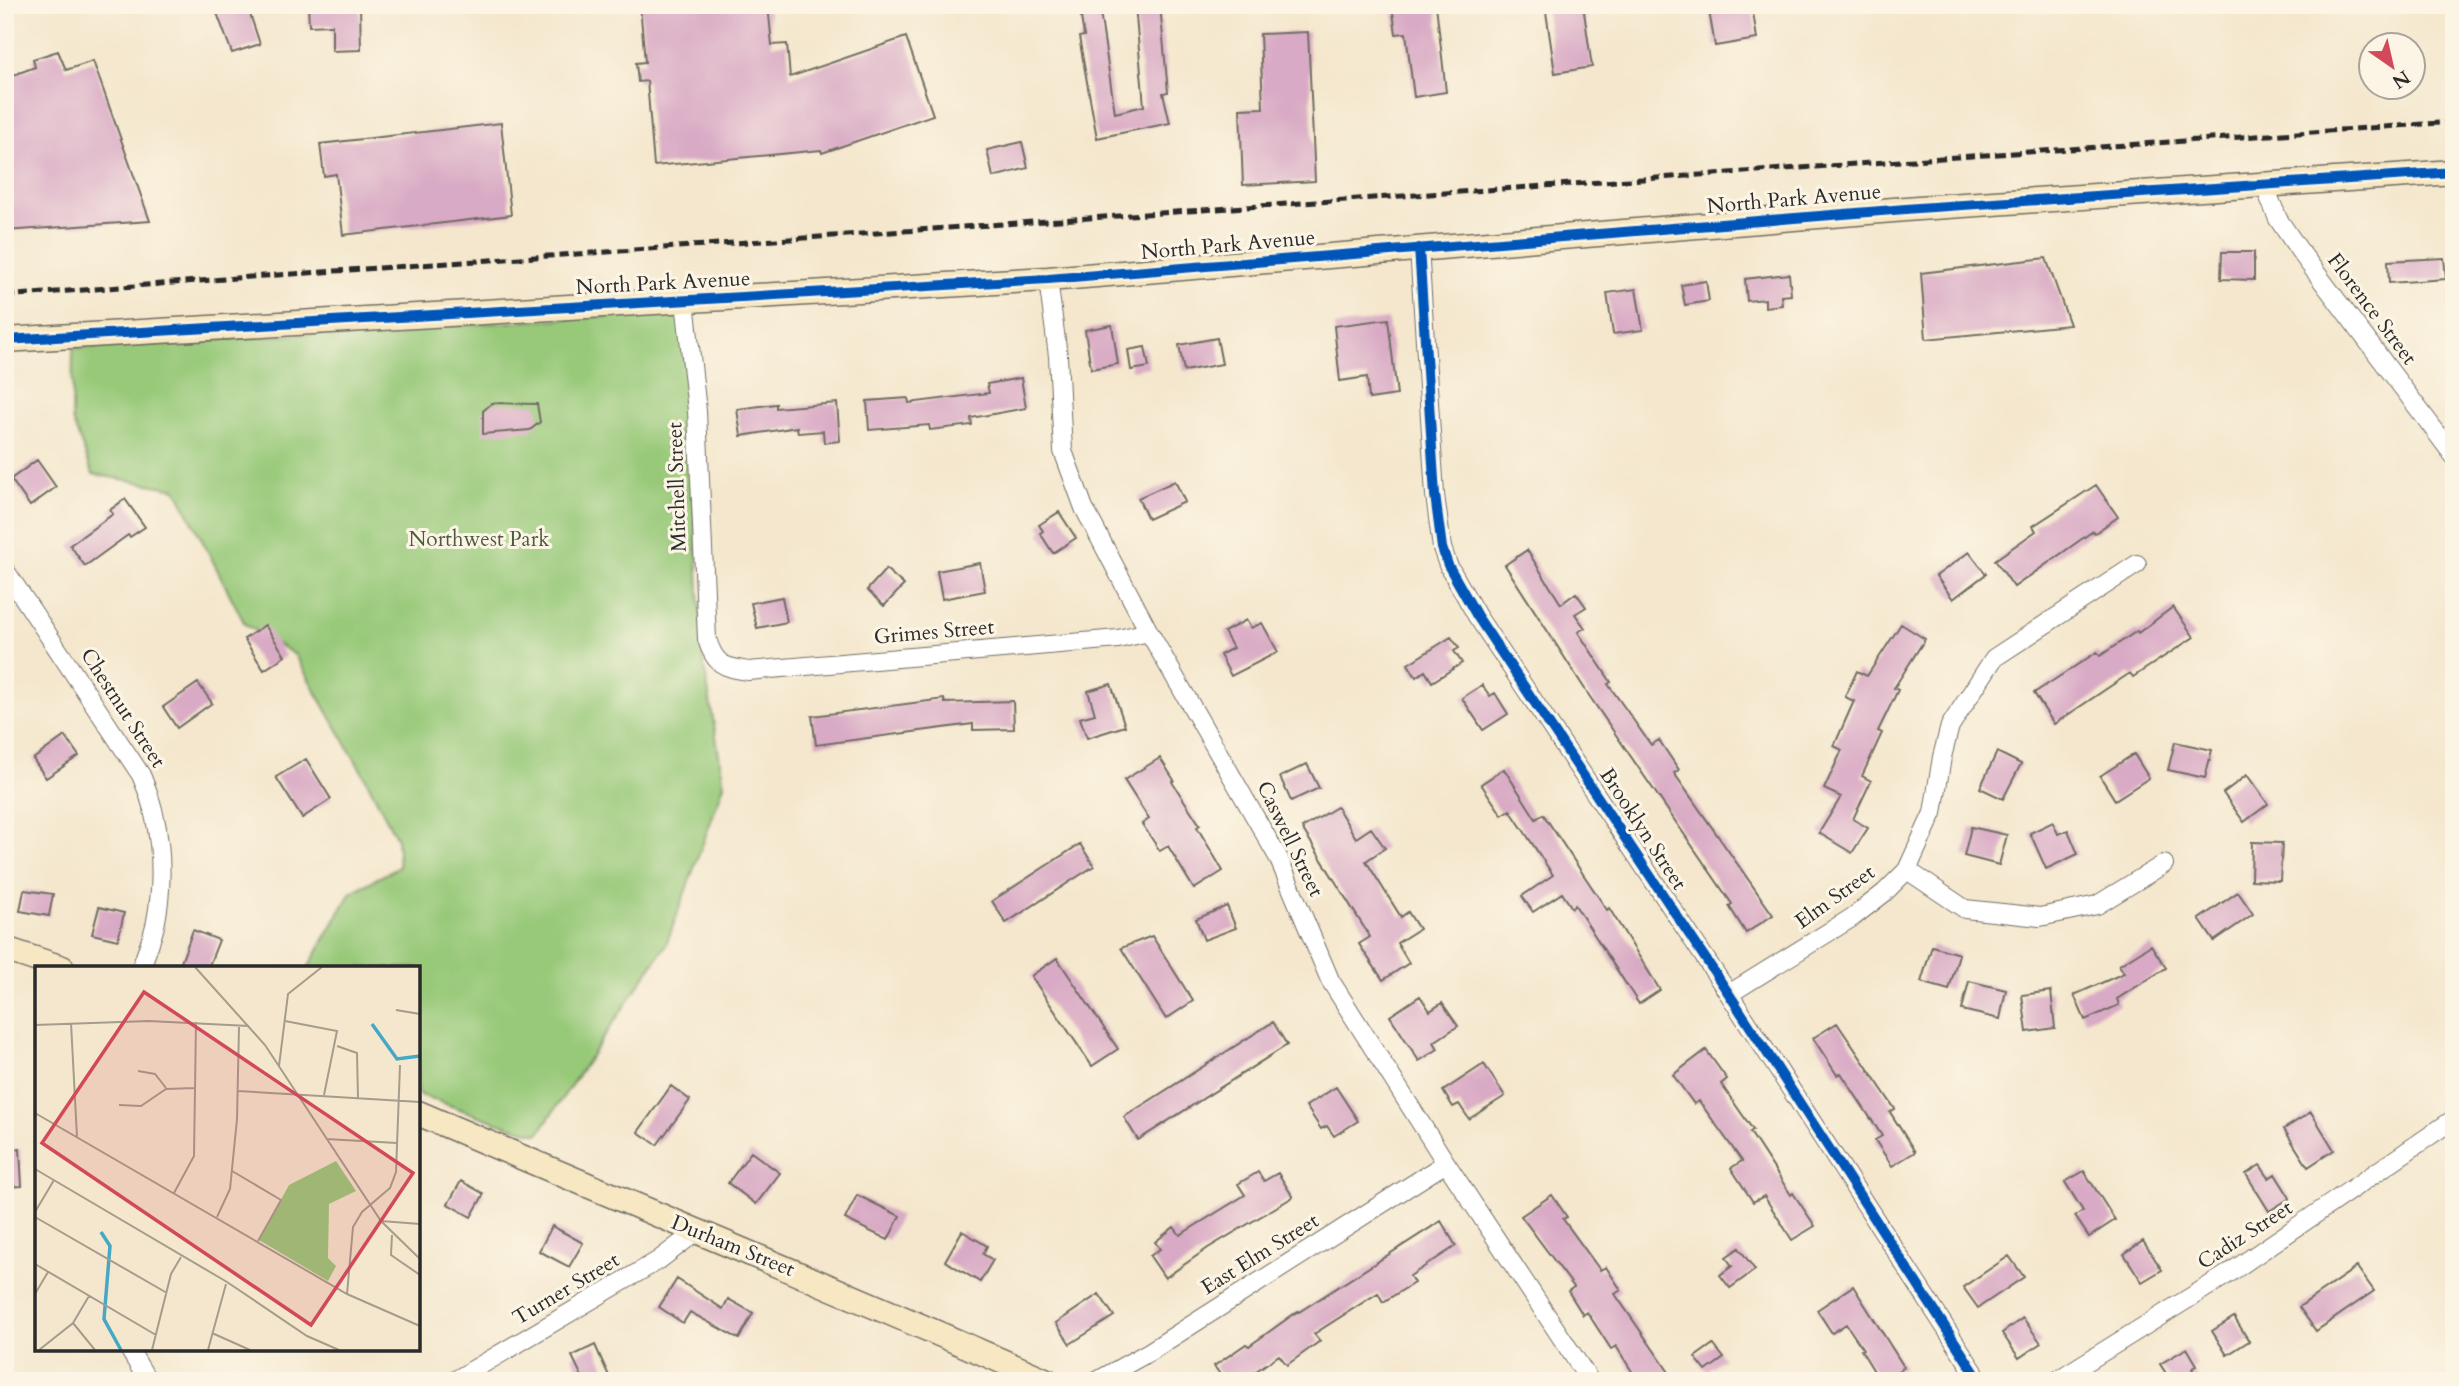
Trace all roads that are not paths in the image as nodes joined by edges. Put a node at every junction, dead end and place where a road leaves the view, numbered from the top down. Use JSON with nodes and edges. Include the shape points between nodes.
{"nodes":[{"id":1,"x":2454,"y":172,"type":"edge"},
{"id":2,"x":2264,"y":185,"type":"junction"},
{"id":3,"x":1419,"y":248,"type":"junction"},
{"id":4,"x":1048,"y":279,"type":"junction"},
{"id":5,"x":685,"y":301,"type":"junction"},
{"id":6,"x":5,"y":340,"type":"edge"},
{"id":7,"x":2454,"y":456,"type":"edge"},
{"id":8,"x":2137,"y":564,"type":"dead end"},
{"id":9,"x":5,"y":570,"type":"edge"},
{"id":10,"x":1149,"y":632,"type":"junction"},
{"id":11,"x":724,"y":665,"type":"joint"},
{"id":12,"x":2164,"y":864,"type":"dead end"},
{"id":13,"x":1907,"y":870,"type":"junction"},
{"id":14,"x":5,"y":949,"type":"edge"},
{"id":15,"x":56,"y":966,"type":"edge"},
{"id":16,"x":142,"y":966,"type":"edge"},
{"id":17,"x":1729,"y":995,"type":"junction"},
{"id":18,"x":420,"y":1114,"type":"edge"},
{"id":19,"x":2454,"y":1119,"type":"edge"},
{"id":20,"x":1446,"y":1163,"type":"junction"},
{"id":21,"x":697,"y":1231,"type":"junction"},
{"id":22,"x":130,"y":1351,"type":"edge"},
{"id":23,"x":148,"y":1381,"type":"edge"},
{"id":24,"x":454,"y":1381,"type":"edge"},
{"id":25,"x":1047,"y":1381,"type":"edge"},
{"id":26,"x":1097,"y":1381,"type":"edge"},
{"id":27,"x":1590,"y":1381,"type":"edge"},
{"id":28,"x":1980,"y":1381,"type":"edge"},
{"id":29,"x":2056,"y":1381,"type":"edge"}],
"edges":[{"from":1,"to":2,"type":"street","name":"North Park Avenue"},
{"from":2,"to":3,"type":"street","name":"North Park Avenue"},
{"from":2,"to":7,"type":"street","name":"Florence Street","via":[[2278,219],[2299,250]]},
{"from":3,"to":4,"type":"street","name":"North Park Avenue"},
{"from":3,"to":17,"type":"street","name":"Brooklyn Street","via":[[1435,495],[1448,565],[1477,616]]},
{"from":4,"to":5,"type":"street","name":"North Park Avenue"},
{"from":4,"to":10,"type":"street","name":"Caswell Street","via":[[1063,451],[1084,508]]},
{"from":5,"to":6,"type":"street","name":"North Park Avenue"},
{"from":5,"to":11,"type":"street","name":"Mitchell Street","via":[[697,411],[708,639],[712,654]]},
{"from":8,"to":13,"type":"street","name":"Elm Street","via":[[1994,658],[1950,726],[1933,813]]},
{"from":9,"to":16,"type":"street","name":"Chestnut Street","via":[[148,792],[161,857],[156,922]]},
{"from":10,"to":11,"type":"street","name":"Grimes Street","via":[[1118,639],[748,671]]},
{"from":10,"to":20,"type":"street","name":"Caswell Street","via":[[1278,857],[1331,980]]},
{"from":12,"to":13,"type":"street","via":[[2097,905],[2040,917],[1965,909]]},
{"from":13,"to":17,"type":"street","name":"Elm Street","via":[[1853,917]]},
{"from":14,"to":15,"type":"street"},
{"from":17,"to":28,"type":"street","name":"Brooklyn Street"},
{"from":18,"to":21,"type":"street","name":"Durham Street"},
{"from":19,"to":29,"type":"street","name":"Cadiz Street","via":[[2231,1272]]},
{"from":20,"to":26,"type":"street","name":"East Elm Street"},
{"from":20,"to":27,"type":"street","name":"Caswell Street"},
{"from":21,"to":24,"type":"street","name":"Turner Street","via":[[659,1260]]},
{"from":21,"to":25,"type":"street","name":"Durham Street"},
{"from":22,"to":23,"type":"street"}]}
